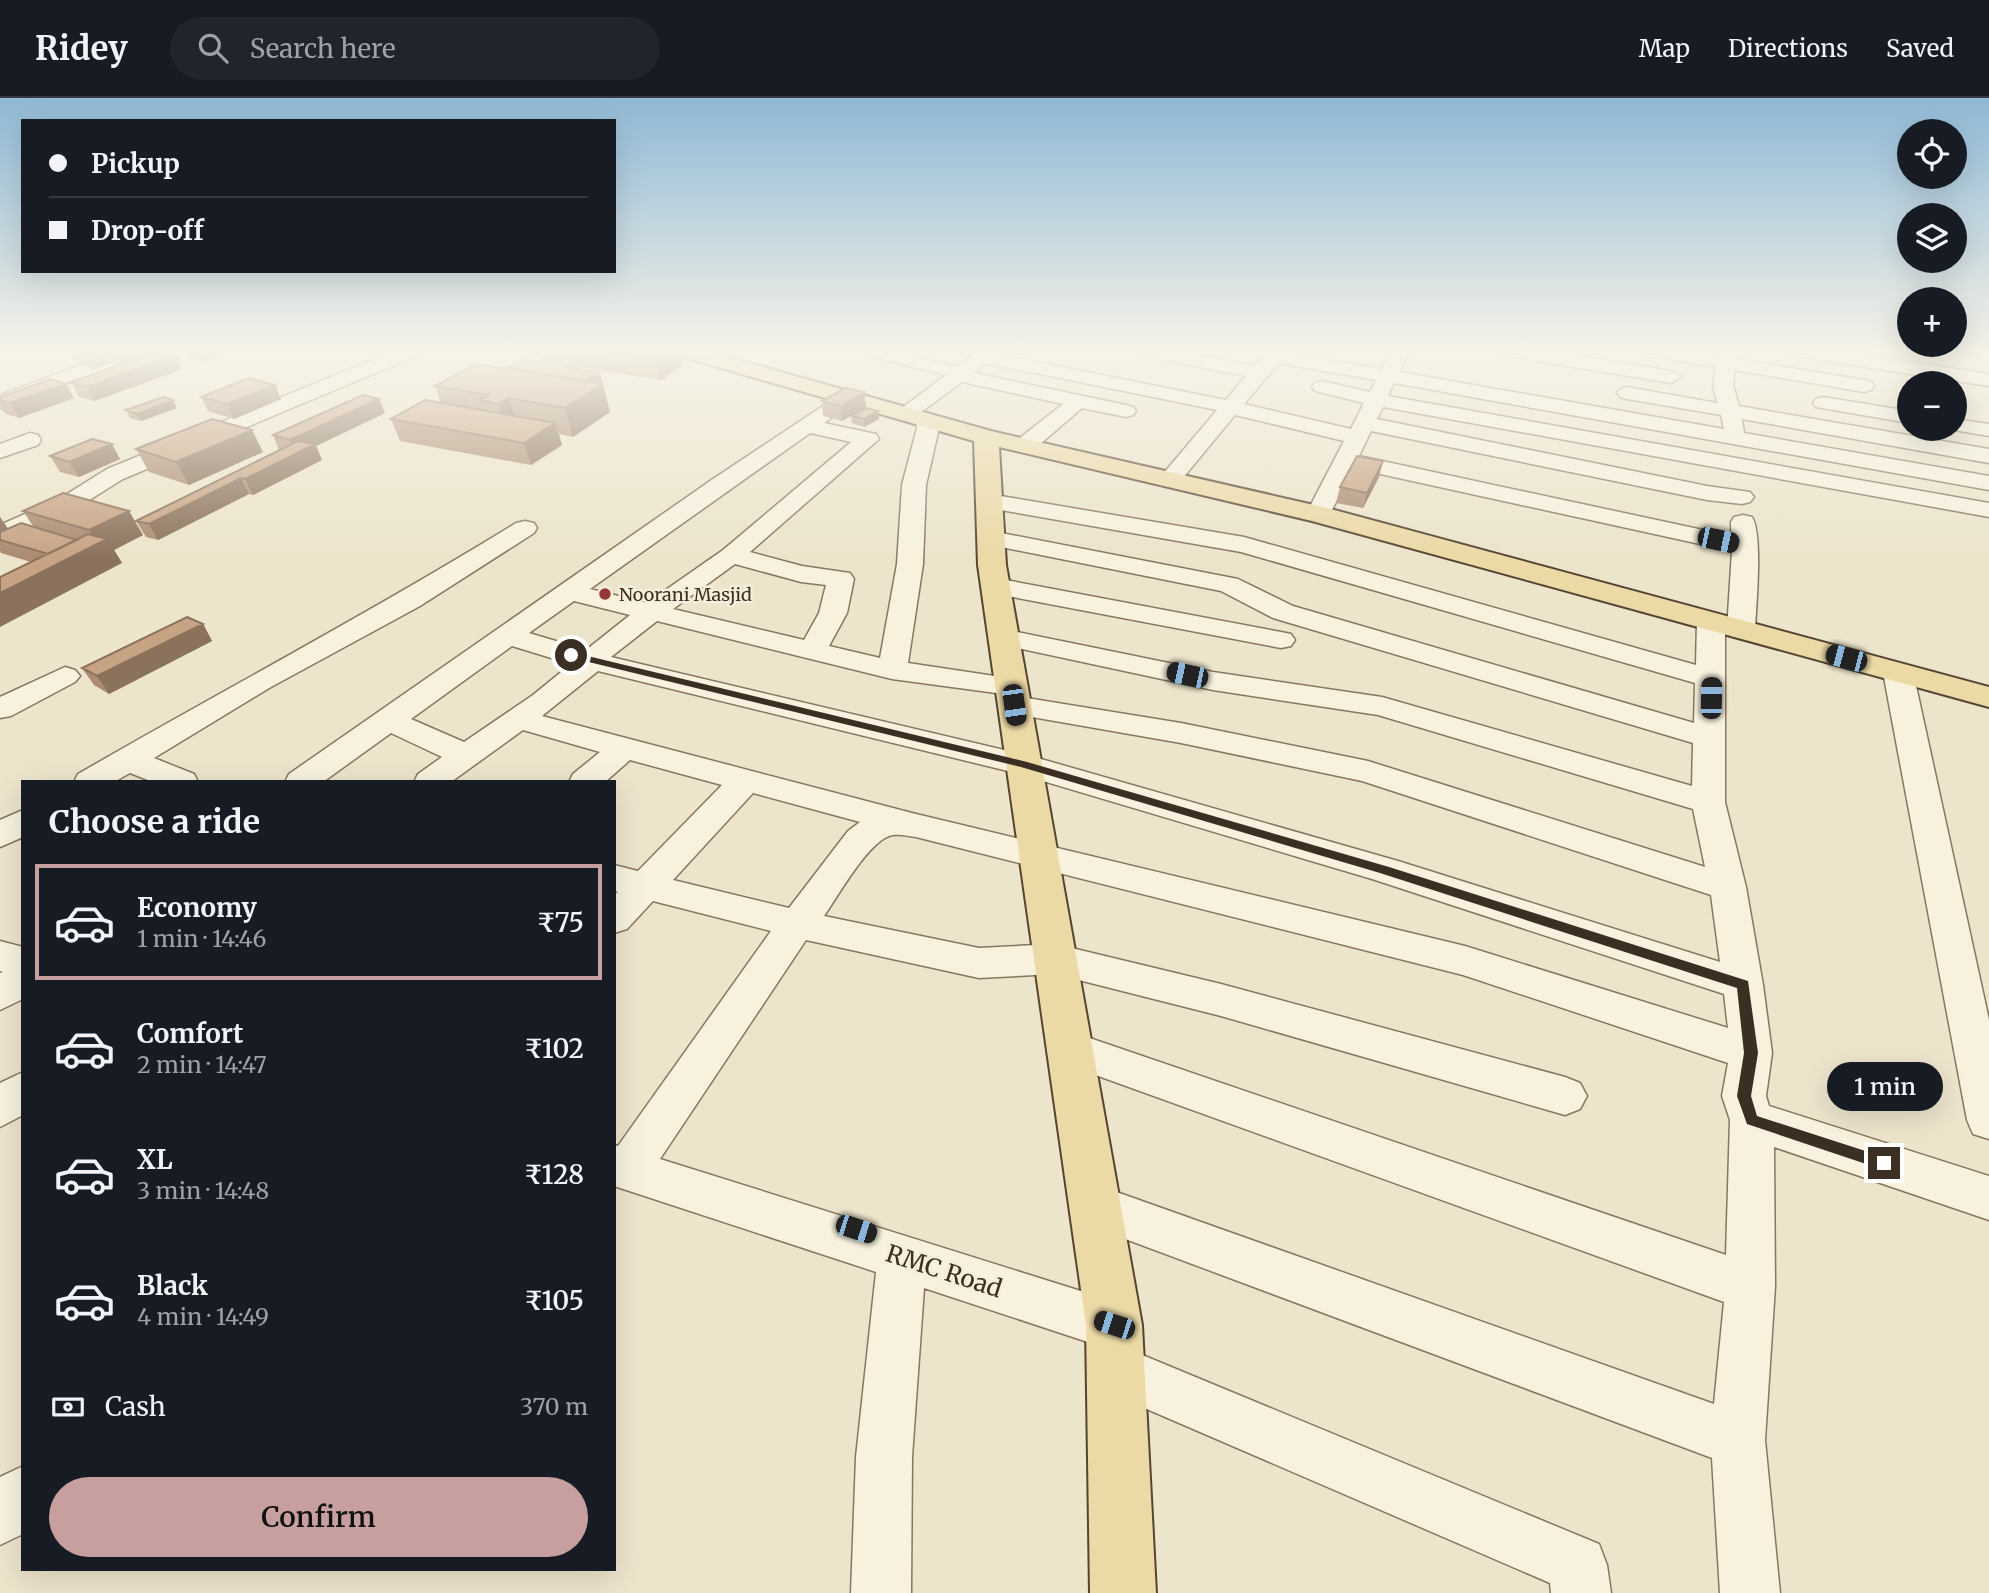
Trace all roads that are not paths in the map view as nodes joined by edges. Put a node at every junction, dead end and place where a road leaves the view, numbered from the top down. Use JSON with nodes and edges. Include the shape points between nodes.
{"nodes":[{"id":1,"x":248,"y":419,"type":"edge"},
{"id":2,"x":817,"y":419,"type":"edge"},
{"id":3,"x":918,"y":419,"type":"edge"},
{"id":4,"x":923,"y":419,"type":"edge"},
{"id":5,"x":1046,"y":419,"type":"edge"},
{"id":6,"x":1222,"y":419,"type":"edge"},
{"id":7,"x":1274,"y":419,"type":"edge"},
{"id":8,"x":1367,"y":419,"type":"edge"},
{"id":9,"x":1480,"y":419,"type":"edge"},
{"id":10,"x":1633,"y":419,"type":"edge"},
{"id":11,"x":1731,"y":419,"type":"edge"},
{"id":12,"x":1774,"y":419,"type":"edge"},
{"id":13,"x":1190,"y":423,"type":"dead end"},
{"id":14,"x":806,"y":426,"type":"junction"},
{"id":15,"x":1967,"y":427,"type":"edge"},
{"id":16,"x":1215,"y":428,"type":"junction"},
{"id":17,"x":1361,"y":430,"type":"junction"},
{"id":18,"x":1989,"y":430,"type":"edge"},
{"id":19,"x":1737,"y":437,"type":"junction"},
{"id":20,"x":30,"y":440,"type":"dead end"},
{"id":21,"x":1005,"y":441,"type":"junction"},
{"id":22,"x":0,"y":451,"type":"edge"},
{"id":23,"x":1669,"y":453,"type":"junction"},
{"id":24,"x":1989,"y":456,"type":"edge"},
{"id":25,"x":1345,"y":460,"type":"junction"},
{"id":26,"x":1739,"y":466,"type":"junction"},
{"id":27,"x":1169,"y":480,"type":"junction"},
{"id":28,"x":1662,"y":483,"type":"junction"},
{"id":29,"x":1989,"y":483,"type":"edge"},
{"id":30,"x":1742,"y":497,"type":"junction"},
{"id":31,"x":1989,"y":510,"type":"edge"},
{"id":32,"x":1318,"y":514,"type":"junction"},
{"id":33,"x":990,"y":520,"type":"junction"},
{"id":34,"x":525,"y":528,"type":"dead end"},
{"id":35,"x":0,"y":534,"type":"edge"},
{"id":36,"x":1744,"y":545,"type":"junction"},
{"id":37,"x":732,"y":555,"type":"junction"},
{"id":38,"x":995,"y":586,"type":"junction"},
{"id":39,"x":569,"y":592,"type":"junction"},
{"id":40,"x":652,"y":614,"type":"junction"},
{"id":41,"x":1726,"y":626,"type":"junction"},
{"id":42,"x":508,"y":636,"type":"junction"},
{"id":43,"x":1003,"y":637,"type":"junction"},
{"id":44,"x":1281,"y":640,"type":"dead end"},
{"id":45,"x":813,"y":650,"type":"junction"},
{"id":46,"x":592,"y":661,"type":"junction"},
{"id":47,"x":892,"y":670,"type":"junction"},
{"id":48,"x":1898,"y":672,"type":"junction"},
{"id":49,"x":65,"y":676,"type":"dead end"},
{"id":50,"x":1711,"y":678,"type":"junction"},
{"id":51,"x":1013,"y":696,"type":"junction"},
{"id":52,"x":1989,"y":697,"type":"edge"},
{"id":53,"x":0,"y":709,"type":"edge"},
{"id":54,"x":518,"y":719,"type":"junction"},
{"id":55,"x":389,"y":721,"type":"junction"},
{"id":56,"x":1710,"y":738,"type":"junction"},
{"id":57,"x":622,"y":750,"type":"junction"},
{"id":58,"x":464,"y":754,"type":"junction"},
{"id":59,"x":129,"y":760,"type":"junction"},
{"id":60,"x":1023,"y":764,"type":"junction"},
{"id":61,"x":747,"y":779,"type":"junction"},
{"id":62,"x":94,"y":780,"type":"edge"},
{"id":63,"x":177,"y":780,"type":"edge"},
{"id":64,"x":311,"y":780,"type":"edge"},
{"id":65,"x":432,"y":780,"type":"edge"},
{"id":66,"x":587,"y":780,"type":"edge"},
{"id":67,"x":1708,"y":802,"type":"junction"},
{"id":68,"x":21,"y":823,"type":"edge"},
{"id":69,"x":916,"y":825,"type":"junction"},
{"id":70,"x":0,"y":835,"type":"edge"},
{"id":71,"x":1038,"y":855,"type":"junction"},
{"id":72,"x":630,"y":883,"type":"edge"},
{"id":73,"x":1728,"y":887,"type":"junction"},
{"id":74,"x":616,"y":914,"type":"edge"},
{"id":75,"x":797,"y":924,"type":"junction"},
{"id":76,"x":0,"y":956,"type":"edge"},
{"id":77,"x":1055,"y":958,"type":"junction"},
{"id":78,"x":21,"y":961,"type":"edge"},
{"id":79,"x":0,"y":970,"type":"edge"},
{"id":80,"x":21,"y":976,"type":"edge"},
{"id":81,"x":21,"y":978,"type":"edge"},
{"id":82,"x":1743,"y":985,"type":"junction"},
{"id":83,"x":0,"y":994,"type":"edge"},
{"id":84,"x":1069,"y":1048,"type":"junction"},
{"id":85,"x":1751,"y":1053,"type":"junction"},
{"id":86,"x":21,"y":1092,"type":"edge"},
{"id":87,"x":1565,"y":1096,"type":"dead end"},
{"id":88,"x":0,"y":1108,"type":"edge"},
{"id":89,"x":1752,"y":1120,"type":"junction"},
{"id":90,"x":1989,"y":1120,"type":"edge"},
{"id":91,"x":621,"y":1157,"type":"edge"},
{"id":92,"x":1989,"y":1198,"type":"edge"},
{"id":93,"x":1094,"y":1206,"type":"junction"},
{"id":94,"x":902,"y":1258,"type":"junction"},
{"id":95,"x":1750,"y":1287,"type":"junction"},
{"id":96,"x":1114,"y":1336,"type":"junction"},
{"id":97,"x":1738,"y":1440,"type":"junction"},
{"id":98,"x":21,"y":1496,"type":"edge"},
{"id":99,"x":0,"y":1516,"type":"edge"},
{"id":100,"x":1124,"y":1592,"type":"edge"},
{"id":101,"x":881,"y":1593,"type":"edge"},
{"id":102,"x":1581,"y":1593,"type":"edge"},
{"id":103,"x":1750,"y":1593,"type":"edge"}],
"edges":[{"from":1,"to":35,"type":"street","via":[[115,474],[67,504]]},
{"from":2,"to":14,"type":"street"},
{"from":3,"to":47,"type":"street","via":[[928,428],[914,485],[910,564]]},
{"from":4,"to":21,"type":"main road"},
{"from":5,"to":21,"type":"street"},
{"from":6,"to":16,"type":"street"},
{"from":7,"to":17,"type":"street"},
{"from":8,"to":17,"type":"street"},
{"from":9,"to":23,"type":"street"},
{"from":10,"to":19,"type":"street"},
{"from":11,"to":19,"type":"street"},
{"from":12,"to":24,"type":"street"},
{"from":13,"to":16,"type":"street"},
{"from":14,"to":37,"type":"street","via":[[868,439]]},
{"from":14,"to":39,"type":"street"},
{"from":15,"to":18,"type":"street"},
{"from":16,"to":27,"type":"street"},
{"from":17,"to":25,"type":"street"},
{"from":17,"to":28,"type":"street"},
{"from":19,"to":26,"type":"street"},
{"from":19,"to":29,"type":"street"},
{"from":20,"to":22,"type":"street"},
{"from":21,"to":27,"type":"main road"},
{"from":21,"to":33,"type":"main road"},
{"from":23,"to":26,"type":"street"},
{"from":23,"to":28,"type":"street"},
{"from":25,"to":32,"type":"street"},
{"from":25,"to":36,"type":"street"},
{"from":26,"to":30,"type":"street"},
{"from":26,"to":31,"type":"street"},
{"from":27,"to":32,"type":"main road"},
{"from":28,"to":30,"type":"street"},
{"from":30,"to":36,"type":"street"},
{"from":32,"to":41,"type":"main road"},
{"from":33,"to":38,"type":"main road"},
{"from":33,"to":50,"type":"street","via":[[1244,545]]},
{"from":33,"to":56,"type":"street","via":[[1229,585],[1283,612]]},
{"from":34,"to":59,"type":"street","via":[[410,600]]},
{"from":36,"to":41,"type":"street"},
{"from":37,"to":40,"type":"street"},
{"from":37,"to":45,"type":"street","via":[[801,574],[841,579],[833,613]]},
{"from":38,"to":43,"type":"main road"},
{"from":38,"to":44,"type":"street"},
{"from":39,"to":40,"type":"street"},
{"from":39,"to":42,"type":"street"},
{"from":40,"to":45,"type":"street"},
{"from":40,"to":46,"type":"street"},
{"from":41,"to":48,"type":"main road"},
{"from":41,"to":50,"type":"street"},
{"from":42,"to":46,"type":"street"},
{"from":42,"to":55,"type":"street"},
{"from":43,"to":51,"type":"main road"},
{"from":43,"to":67,"type":"street","via":[[1213,681],[1382,706]]},
{"from":45,"to":47,"type":"street"},
{"from":46,"to":54,"type":"street"},
{"from":46,"to":60,"type":"street"},
{"from":47,"to":51,"type":"street"},
{"from":48,"to":52,"type":"main road"},
{"from":48,"to":90,"type":"street"},
{"from":49,"to":53,"type":"street"},
{"from":50,"to":56,"type":"street"},
{"from":51,"to":60,"type":"main road"},
{"from":51,"to":73,"type":"street","via":[[1368,772]]},
{"from":54,"to":57,"type":"street"},
{"from":54,"to":58,"type":"street"},
{"from":55,"to":58,"type":"street"},
{"from":55,"to":64,"type":"street"},
{"from":56,"to":67,"type":"street"},
{"from":57,"to":61,"type":"street"},
{"from":57,"to":66,"type":"street"},
{"from":58,"to":65,"type":"street"},
{"from":59,"to":62,"type":"street"},
{"from":59,"to":63,"type":"street"},
{"from":60,"to":71,"type":"main road"},
{"from":60,"to":82,"type":"street","via":[[1385,870]]},
{"from":61,"to":69,"type":"street"},
{"from":61,"to":72,"type":"street"},
{"from":67,"to":73,"type":"street"},
{"from":68,"to":70,"type":"street"},
{"from":69,"to":71,"type":"street"},
{"from":69,"to":75,"type":"street","via":[[877,825],[860,840]]},
{"from":71,"to":77,"type":"main road"},
{"from":71,"to":85,"type":"street","via":[[1465,961]]},
{"from":72,"to":74,"type":"street"},
{"from":72,"to":75,"type":"street"},
{"from":73,"to":82,"type":"street"},
{"from":75,"to":77,"type":"street","via":[[979,963]]},
{"from":75,"to":91,"type":"street"},
{"from":76,"to":78,"type":"street"},
{"from":77,"to":84,"type":"main road"},
{"from":77,"to":87,"type":"street"},
{"from":79,"to":80,"type":"street"},
{"from":81,"to":83,"type":"street"},
{"from":82,"to":85,"type":"street"},
{"from":84,"to":93,"type":"main road"},
{"from":84,"to":95,"type":"street"},
{"from":85,"to":89,"type":"street","via":[[1744,1096]]},
{"from":86,"to":88,"type":"street"},
{"from":89,"to":92,"type":"street"},
{"from":89,"to":95,"type":"street"},
{"from":91,"to":94,"type":"street","name":"RMC Road"},
{"from":91,"to":96,"type":"street","name":"RMC Road"},
{"from":93,"to":96,"type":"main road"},
{"from":93,"to":97,"type":"street"},
{"from":94,"to":96,"type":"street","name":"RMC Road"},
{"from":94,"to":101,"type":"street","via":[[884,1457]]},
{"from":95,"to":97,"type":"street"},
{"from":96,"to":100,"type":"main road"},
{"from":96,"to":102,"type":"street","via":[[1578,1565]]},
{"from":97,"to":103,"type":"street"},
{"from":98,"to":99,"type":"street"}]}
